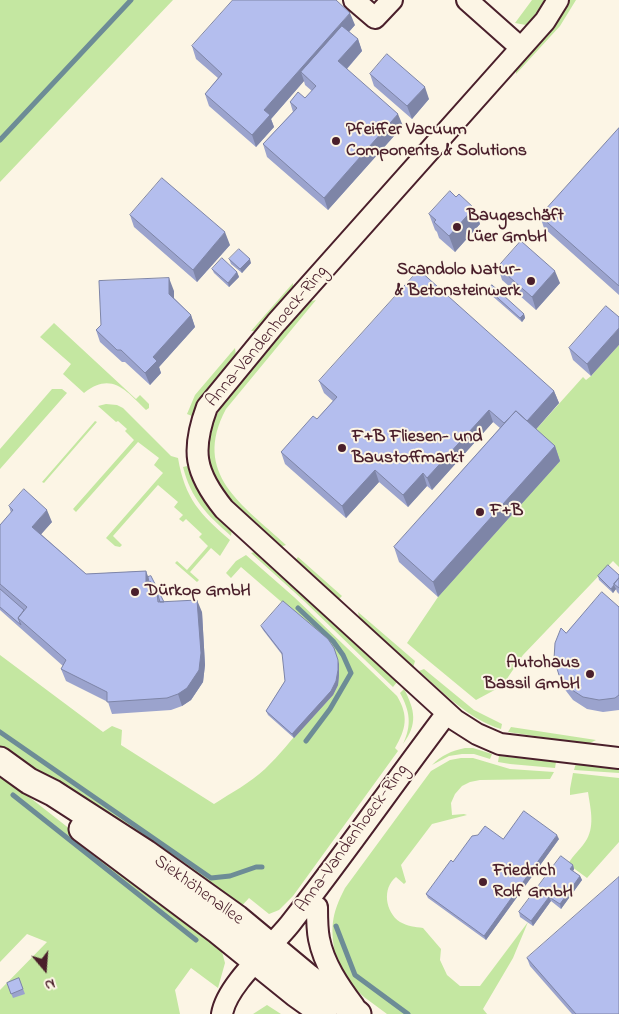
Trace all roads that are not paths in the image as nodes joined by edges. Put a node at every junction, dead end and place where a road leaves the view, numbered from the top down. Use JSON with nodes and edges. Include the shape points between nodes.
{"nodes":[{"id":1,"x":354,"y":0,"type":"edge"},
{"id":2,"x":392,"y":0,"type":"edge"},
{"id":3,"x":467,"y":0,"type":"edge"},
{"id":4,"x":558,"y":0,"type":"edge"},
{"id":5,"x":521,"y":48,"type":"junction"},
{"id":6,"x":451,"y":717,"type":"junction"},
{"id":7,"x":619,"y":758,"type":"edge"},
{"id":8,"x":0,"y":760,"type":"edge"},
{"id":9,"x":317,"y":907,"type":"junction"},
{"id":10,"x":268,"y":957,"type":"junction"},
{"id":11,"x":222,"y":1014,"type":"edge"},
{"id":12,"x":229,"y":1014,"type":"edge"},
{"id":13,"x":324,"y":1014,"type":"edge"},
{"id":14,"x":359,"y":1014,"type":"edge"}],
"edges":[{"from":1,"to":2,"type":"street","via":[[375,18]]},
{"from":3,"to":5,"type":"street"},
{"from":4,"to":5,"type":"street","name":"Anna-Vandenhoeck-Ring","via":[[545,21]]},
{"from":5,"to":6,"type":"street","name":"Anna-Vandenhoeck-Ring","via":[[276,323],[219,392],[207,407],[196,446],[200,469],[210,492],[224,509]]},
{"from":6,"to":7,"type":"street","name":"Anna-Vandenhoeck-Ring","via":[[500,744]]},
{"from":6,"to":9,"type":"street","name":"Anna-Vandenhoeck-Ring"},
{"from":6,"to":10,"type":"street","name":"Anna-Vandenhoeck-Ring"},
{"from":8,"to":10,"type":"main road","name":"Siekhöhenallee","via":[[146,853],[237,918]]},
{"from":9,"to":10,"type":"street","name":"Anna-Vandenhoeck-Ring","via":[[294,938]]},
{"from":9,"to":14,"type":"street","name":"Anna-Vandenhoeck-Ring","via":[[318,938],[324,958]]},
{"from":10,"to":11,"type":"street","via":[[238,983],[224,1004]]},
{"from":10,"to":12,"type":"street"},
{"from":10,"to":13,"type":"main road","name":"Siekhöhenallee"},
{"from":10,"to":14,"type":"main road","name":"Siekhöhenallee","via":[[316,983]]}]}
